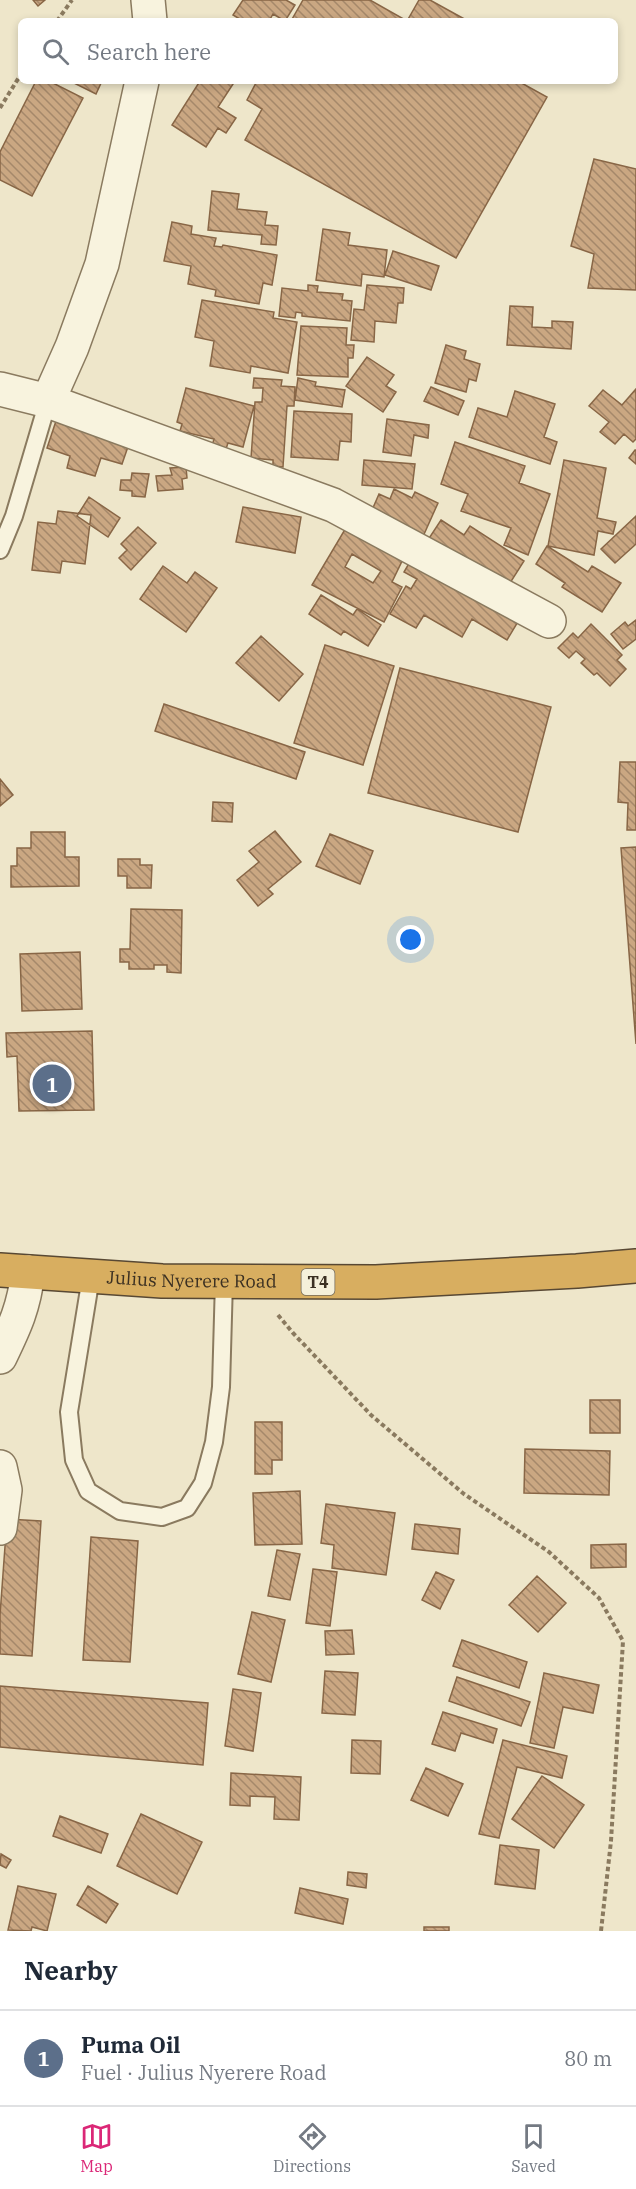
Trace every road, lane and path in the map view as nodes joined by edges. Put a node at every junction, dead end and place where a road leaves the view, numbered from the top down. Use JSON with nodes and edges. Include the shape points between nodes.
{"nodes":[{"id":1,"x":72,"y":0,"type":"edge"},
{"id":2,"x":148,"y":0,"type":"edge"},
{"id":3,"x":59,"y":18,"type":"edge"},
{"id":4,"x":150,"y":18,"type":"edge"},
{"id":5,"x":18,"y":79,"type":"edge"},
{"id":6,"x":141,"y":84,"type":"edge"},
{"id":7,"x":0,"y":108,"type":"edge"},
{"id":8,"x":0,"y":389,"type":"edge"},
{"id":9,"x":48,"y":401,"type":"junction"},
{"id":10,"x":0,"y":550,"type":"edge"},
{"id":11,"x":549,"y":621,"type":"dead end"},
{"id":12,"x":636,"y":1266,"type":"edge"},
{"id":13,"x":14,"y":1271,"type":"edge"},
{"id":14,"x":91,"y":1277,"type":"junction"},
{"id":15,"x":238,"y":1281,"type":"junction"},
{"id":16,"x":0,"y":1357,"type":"edge"},
{"id":17,"x":0,"y":1467,"type":"edge"},
{"id":18,"x":0,"y":1528,"type":"edge"},
{"id":19,"x":602,"y":1931,"type":"edge"}],
"edges":[{"from":1,"to":3,"type":"path"},
{"from":2,"to":4,"type":"street"},
{"from":5,"to":7,"type":"path"},
{"from":6,"to":9,"type":"street","via":[[102,264]]},
{"from":8,"to":9,"type":"street"},
{"from":9,"to":10,"type":"lane"},
{"from":9,"to":11,"type":"street","via":[[333,506]]},
{"from":12,"to":15,"type":"highway","name":"Julius Nyerere Road","number":"T4","via":[[376,1282]]},
{"from":13,"to":14,"type":"highway","name":"Julius Nyerere Road","number":"T4"},
{"from":13,"to":16,"type":"street","via":[[24,1299]]},
{"from":14,"to":15,"type":"highway","name":"Julius Nyerere Road","number":"T4"},
{"from":14,"to":15,"type":"lane","via":[[69,1412],[75,1460],[88,1491],[120,1510],[162,1517],[187,1508],[203,1483],[214,1442]]},
{"from":15,"to":19,"type":"path","via":[[371,1415],[464,1494],[549,1552],[599,1598],[623,1641]]},
{"from":17,"to":18,"type":"street","via":[[5,1490]]}]}
